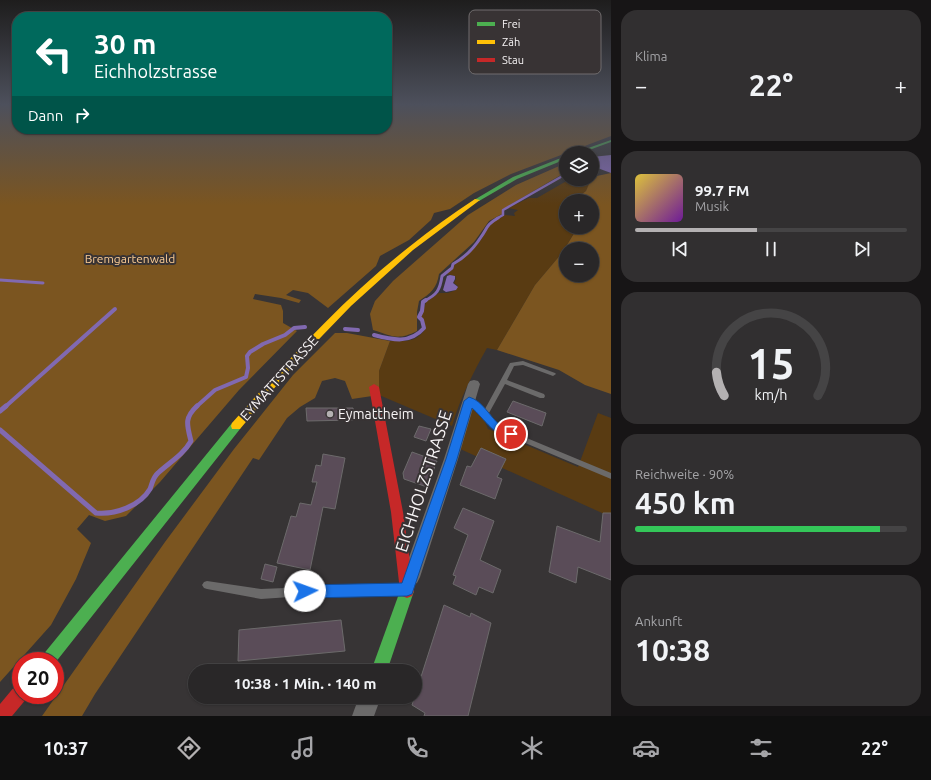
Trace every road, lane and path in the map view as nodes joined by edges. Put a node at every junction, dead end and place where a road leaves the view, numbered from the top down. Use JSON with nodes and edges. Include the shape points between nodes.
{"nodes":[{"id":1,"x":611,"y":141,"type":"edge"},
{"id":2,"x":596,"y":146,"type":"edge"},
{"id":3,"x":559,"y":160,"type":"edge"},
{"id":4,"x":553,"y":374,"type":"dead end"},
{"id":5,"x":503,"y":381,"type":"junction"},
{"id":6,"x":474,"y":384,"type":"dead end"},
{"id":7,"x":374,"y":387,"type":"dead end"},
{"id":8,"x":542,"y":396,"type":"dead end"},
{"id":9,"x":469,"y":401,"type":"junction"},
{"id":10,"x":485,"y":413,"type":"junction"},
{"id":11,"x":611,"y":476,"type":"edge"},
{"id":12,"x":207,"y":585,"type":"dead end"},
{"id":13,"x":407,"y":590,"type":"junction"},
{"id":14,"x":54,"y":652,"type":"edge"},
{"id":15,"x":381,"y":664,"type":"edge"},
{"id":16,"x":12,"y":703,"type":"edge"},
{"id":17,"x":367,"y":704,"type":"edge"},
{"id":18,"x":1,"y":716,"type":"edge"},
{"id":19,"x":363,"y":716,"type":"edge"}],
"edges":[{"from":1,"to":2,"type":"main road"},
{"from":3,"to":14,"type":"main road","name":"EYMATTSTRASSE","via":[[511,180],[467,206],[401,257],[324,328],[260,396]]},
{"from":4,"to":5,"type":"lane","via":[[518,362],[512,364]]},
{"from":5,"to":8,"type":"lane"},
{"from":5,"to":10,"type":"lane"},
{"from":6,"to":9,"type":"street","name":"EICHHOLZSTRASSE"},
{"from":7,"to":13,"type":"main road","via":[[397,512]]},
{"from":9,"to":10,"type":"lane"},
{"from":9,"to":13,"type":"street","name":"EICHHOLZSTRASSE"},
{"from":10,"to":11,"type":"lane","via":[[496,428]]},
{"from":12,"to":13,"type":"lane","via":[[261,594]]},
{"from":13,"to":15,"type":"main road"},
{"from":16,"to":18,"type":"main road"},
{"from":17,"to":19,"type":"street"}]}
